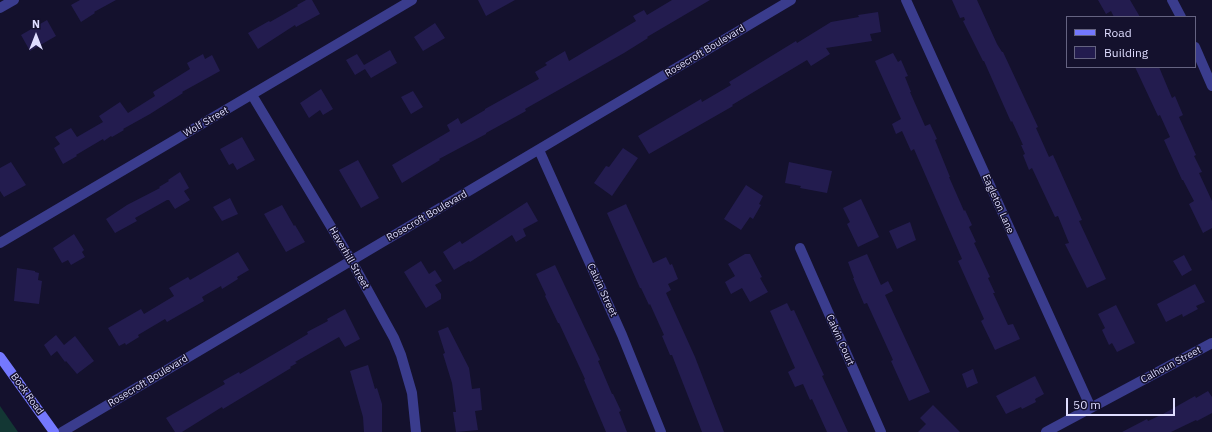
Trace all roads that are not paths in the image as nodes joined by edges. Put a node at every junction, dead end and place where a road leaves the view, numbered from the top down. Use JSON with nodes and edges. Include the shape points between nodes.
{"nodes":[{"id":1,"x":14,"y":0,"type":"edge"},
{"id":2,"x":412,"y":0,"type":"edge"},
{"id":3,"x":791,"y":0,"type":"edge"},
{"id":4,"x":906,"y":0,"type":"edge"},
{"id":5,"x":1172,"y":0,"type":"edge"},
{"id":6,"x":0,"y":8,"type":"edge"},
{"id":7,"x":1180,"y":16,"type":"edge"},
{"id":8,"x":1196,"y":49,"type":"edge"},
{"id":9,"x":1212,"y":86,"type":"edge"},
{"id":10,"x":252,"y":95,"type":"junction"},
{"id":11,"x":539,"y":150,"type":"junction"},
{"id":12,"x":0,"y":243,"type":"edge"},
{"id":13,"x":800,"y":248,"type":"dead end"},
{"id":14,"x":351,"y":260,"type":"junction"},
{"id":15,"x":1212,"y":343,"type":"edge"},
{"id":16,"x":0,"y":357,"type":"edge"},
{"id":17,"x":1091,"y":408,"type":"junction"},
{"id":18,"x":54,"y":432,"type":"edge"},
{"id":19,"x":62,"y":432,"type":"edge"},
{"id":20,"x":416,"y":432,"type":"edge"},
{"id":21,"x":661,"y":432,"type":"edge"},
{"id":22,"x":881,"y":432,"type":"edge"},
{"id":23,"x":1046,"y":432,"type":"edge"}],
"edges":[{"from":1,"to":6,"type":"street"},
{"from":2,"to":10,"type":"street","name":"Wolf Street"},
{"from":3,"to":11,"type":"street","name":"Rosecroft Boulevard"},
{"from":4,"to":17,"type":"street","name":"Eagleton Lane"},
{"from":5,"to":7,"type":"street"},
{"from":8,"to":9,"type":"street"},
{"from":10,"to":12,"type":"street","name":"Wolf Street"},
{"from":10,"to":14,"type":"street","name":"Haverhill Street"},
{"from":11,"to":14,"type":"street","name":"Rosecroft Boulevard"},
{"from":11,"to":21,"type":"street","name":"Calvin Street","via":[[622,335]]},
{"from":13,"to":22,"type":"street","name":"Calvin Court"},
{"from":14,"to":19,"type":"street","name":"Rosecroft Boulevard"},
{"from":14,"to":20,"type":"street","name":"Haverhill Street","via":[[388,325],[401,355],[412,393]]},
{"from":15,"to":17,"type":"street","name":"Calhoun Street"},
{"from":16,"to":18,"type":"main road","name":"Bock Road"},
{"from":17,"to":23,"type":"street","name":"Calhoun Street"}]}
